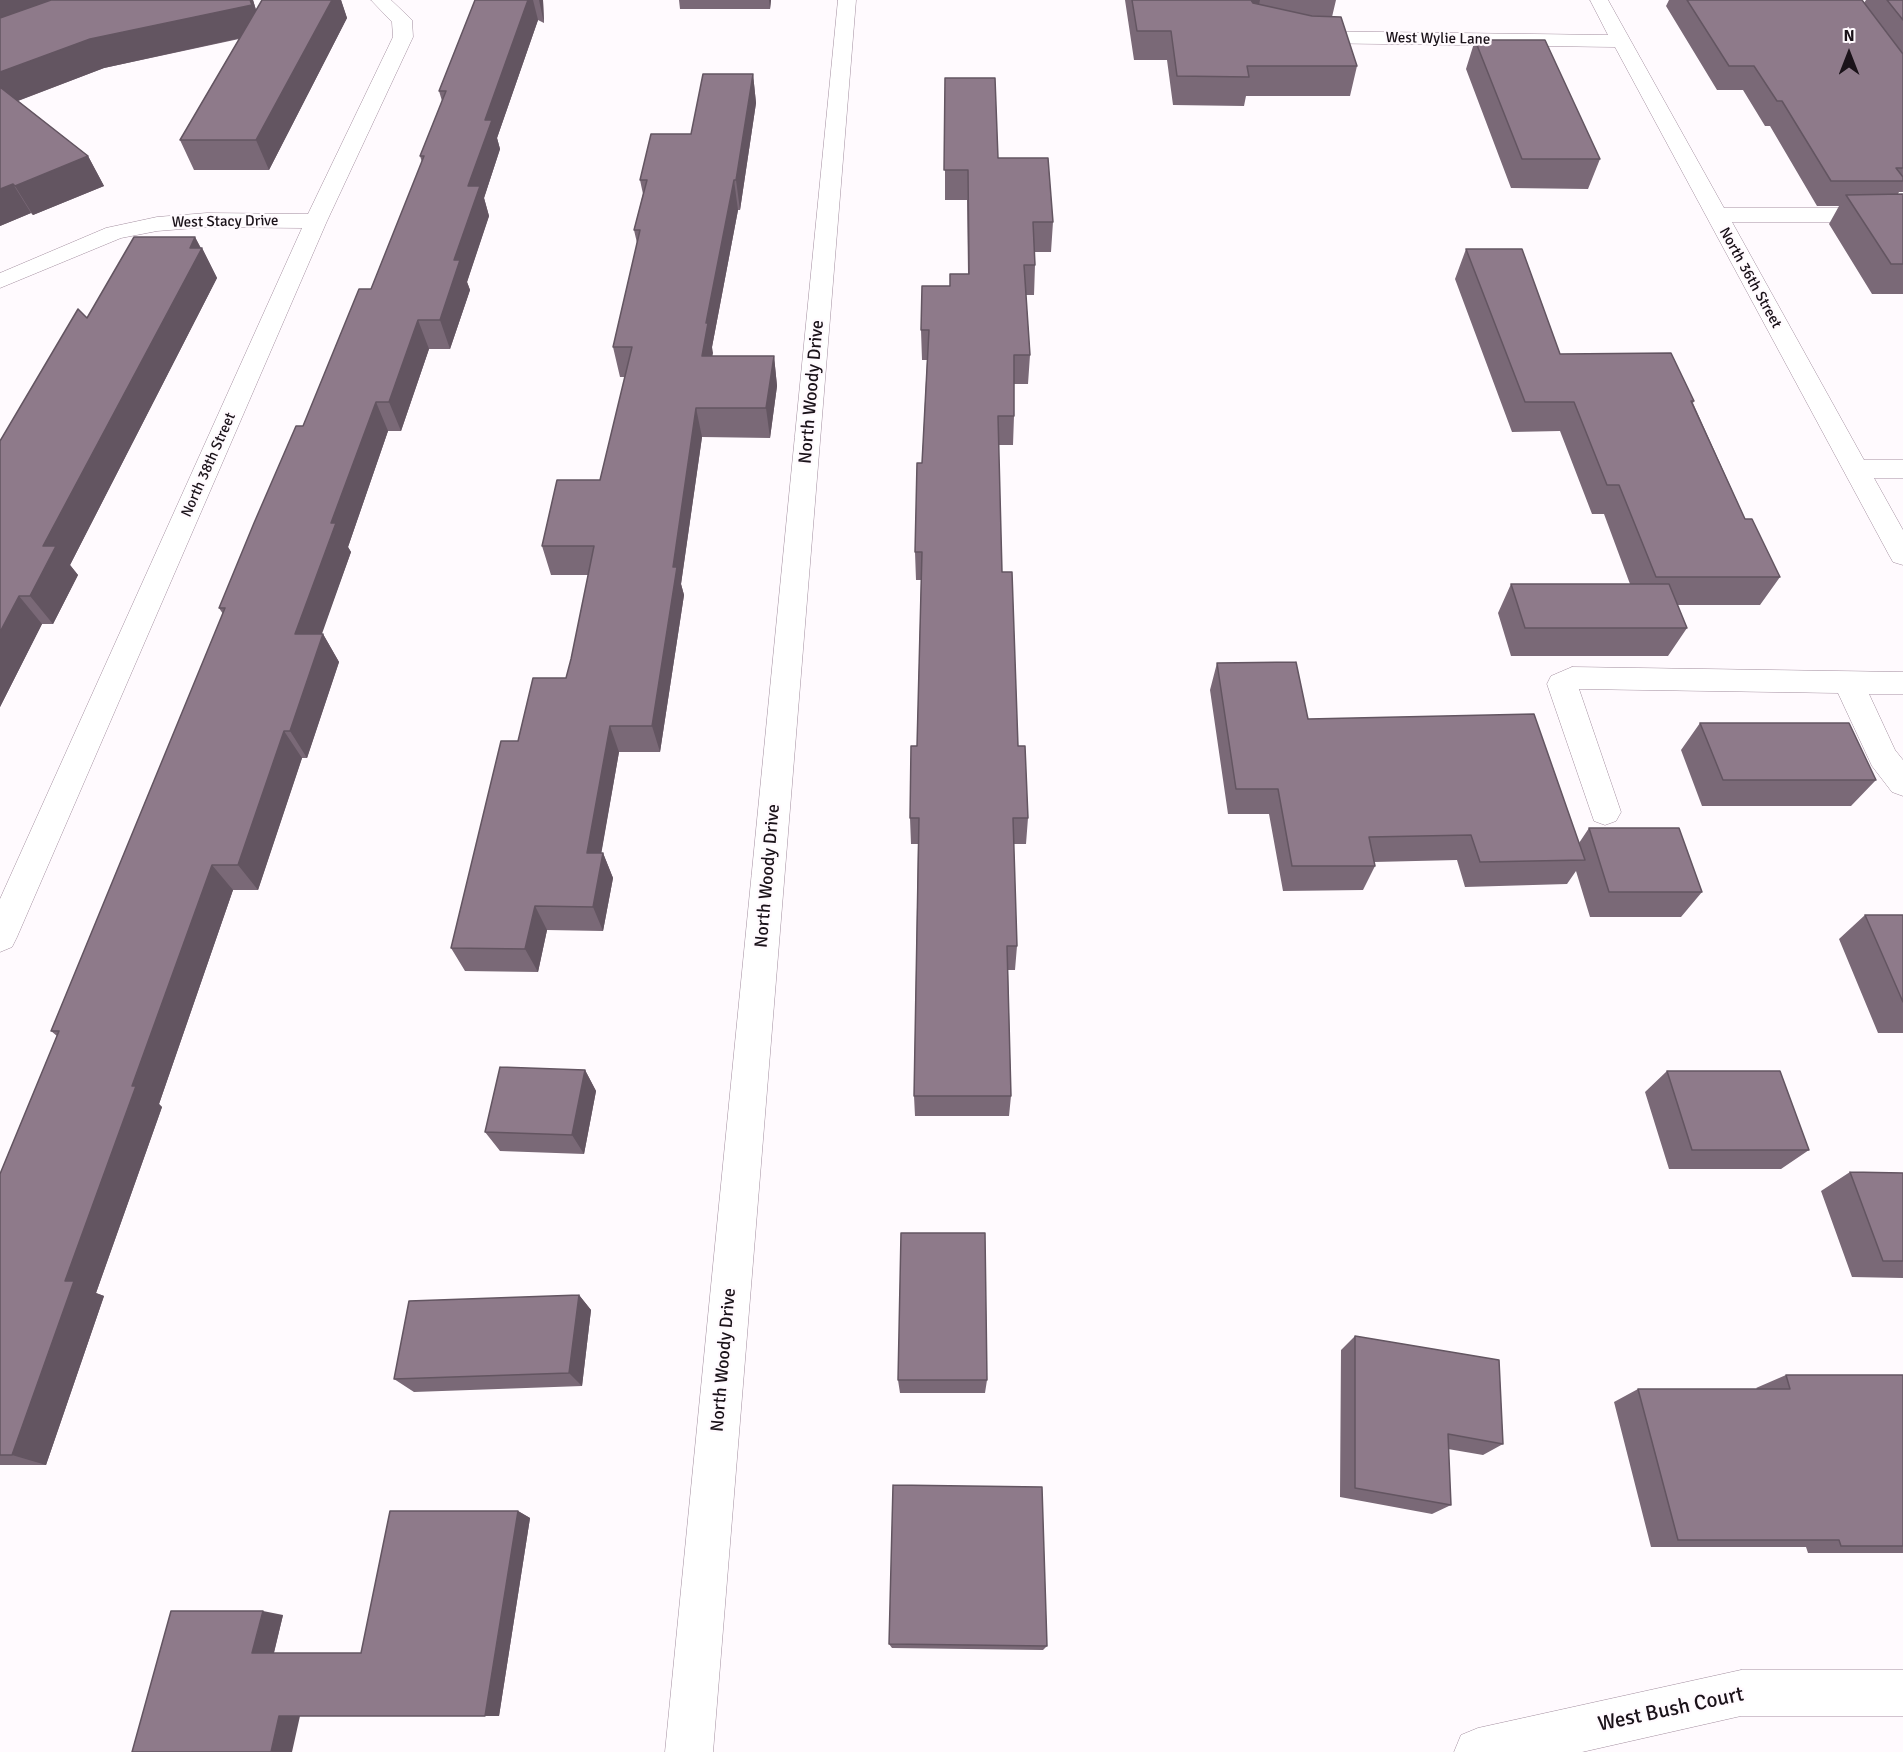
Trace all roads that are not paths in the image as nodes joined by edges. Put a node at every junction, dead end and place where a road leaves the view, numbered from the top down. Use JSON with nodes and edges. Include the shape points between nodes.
{"nodes":[{"id":1,"x":380,"y":0,"type":"edge"},
{"id":2,"x":847,"y":0,"type":"edge"},
{"id":3,"x":1599,"y":0,"type":"edge"},
{"id":4,"x":1286,"y":33,"type":"edge"},
{"id":5,"x":1621,"y":41,"type":"junction"},
{"id":6,"x":1715,"y":215,"type":"junction"},
{"id":7,"x":1903,"y":215,"type":"edge"},
{"id":8,"x":316,"y":222,"type":"junction"},
{"id":9,"x":0,"y":281,"type":"edge"},
{"id":10,"x":1855,"y":469,"type":"junction"},
{"id":11,"x":1903,"y":469,"type":"edge"},
{"id":12,"x":1903,"y":555,"type":"edge"},
{"id":13,"x":1848,"y":682,"type":"junction"},
{"id":14,"x":1903,"y":683,"type":"edge"},
{"id":15,"x":1903,"y":783,"type":"edge"},
{"id":16,"x":1605,"y":812,"type":"dead end"},
{"id":17,"x":0,"y":937,"type":"edge"},
{"id":18,"x":1903,"y":1693,"type":"edge"},
{"id":19,"x":689,"y":1752,"type":"edge"},
{"id":20,"x":1478,"y":1752,"type":"edge"}],
"edges":[{"from":1,"to":8,"type":"street","name":"North 38th Street","via":[[402,20],[403,37]]},
{"from":2,"to":19,"type":"street","name":"North Woody Drive"},
{"from":3,"to":5,"type":"street","name":"North 36th Street"},
{"from":4,"to":5,"type":"street","name":"West Wylie Lane","via":[[1306,37]]},
{"from":5,"to":6,"type":"street","name":"North 36th Street"},
{"from":6,"to":7,"type":"street"},
{"from":6,"to":10,"type":"street","name":"North 36th Street"},
{"from":8,"to":9,"type":"street","name":"West Stacy Drive","via":[[207,220],[157,224],[114,233]]},
{"from":8,"to":17,"type":"street","name":"North 38th Street"},
{"from":10,"to":11,"type":"street"},
{"from":10,"to":12,"type":"street","name":"North 36th Street"},
{"from":13,"to":14,"type":"street"},
{"from":13,"to":15,"type":"street","via":[[1883,757]]},
{"from":13,"to":16,"type":"street","via":[[1572,678],[1562,684]]},
{"from":18,"to":20,"type":"street","name":"West Bush Court","via":[[1741,1693]]}]}
